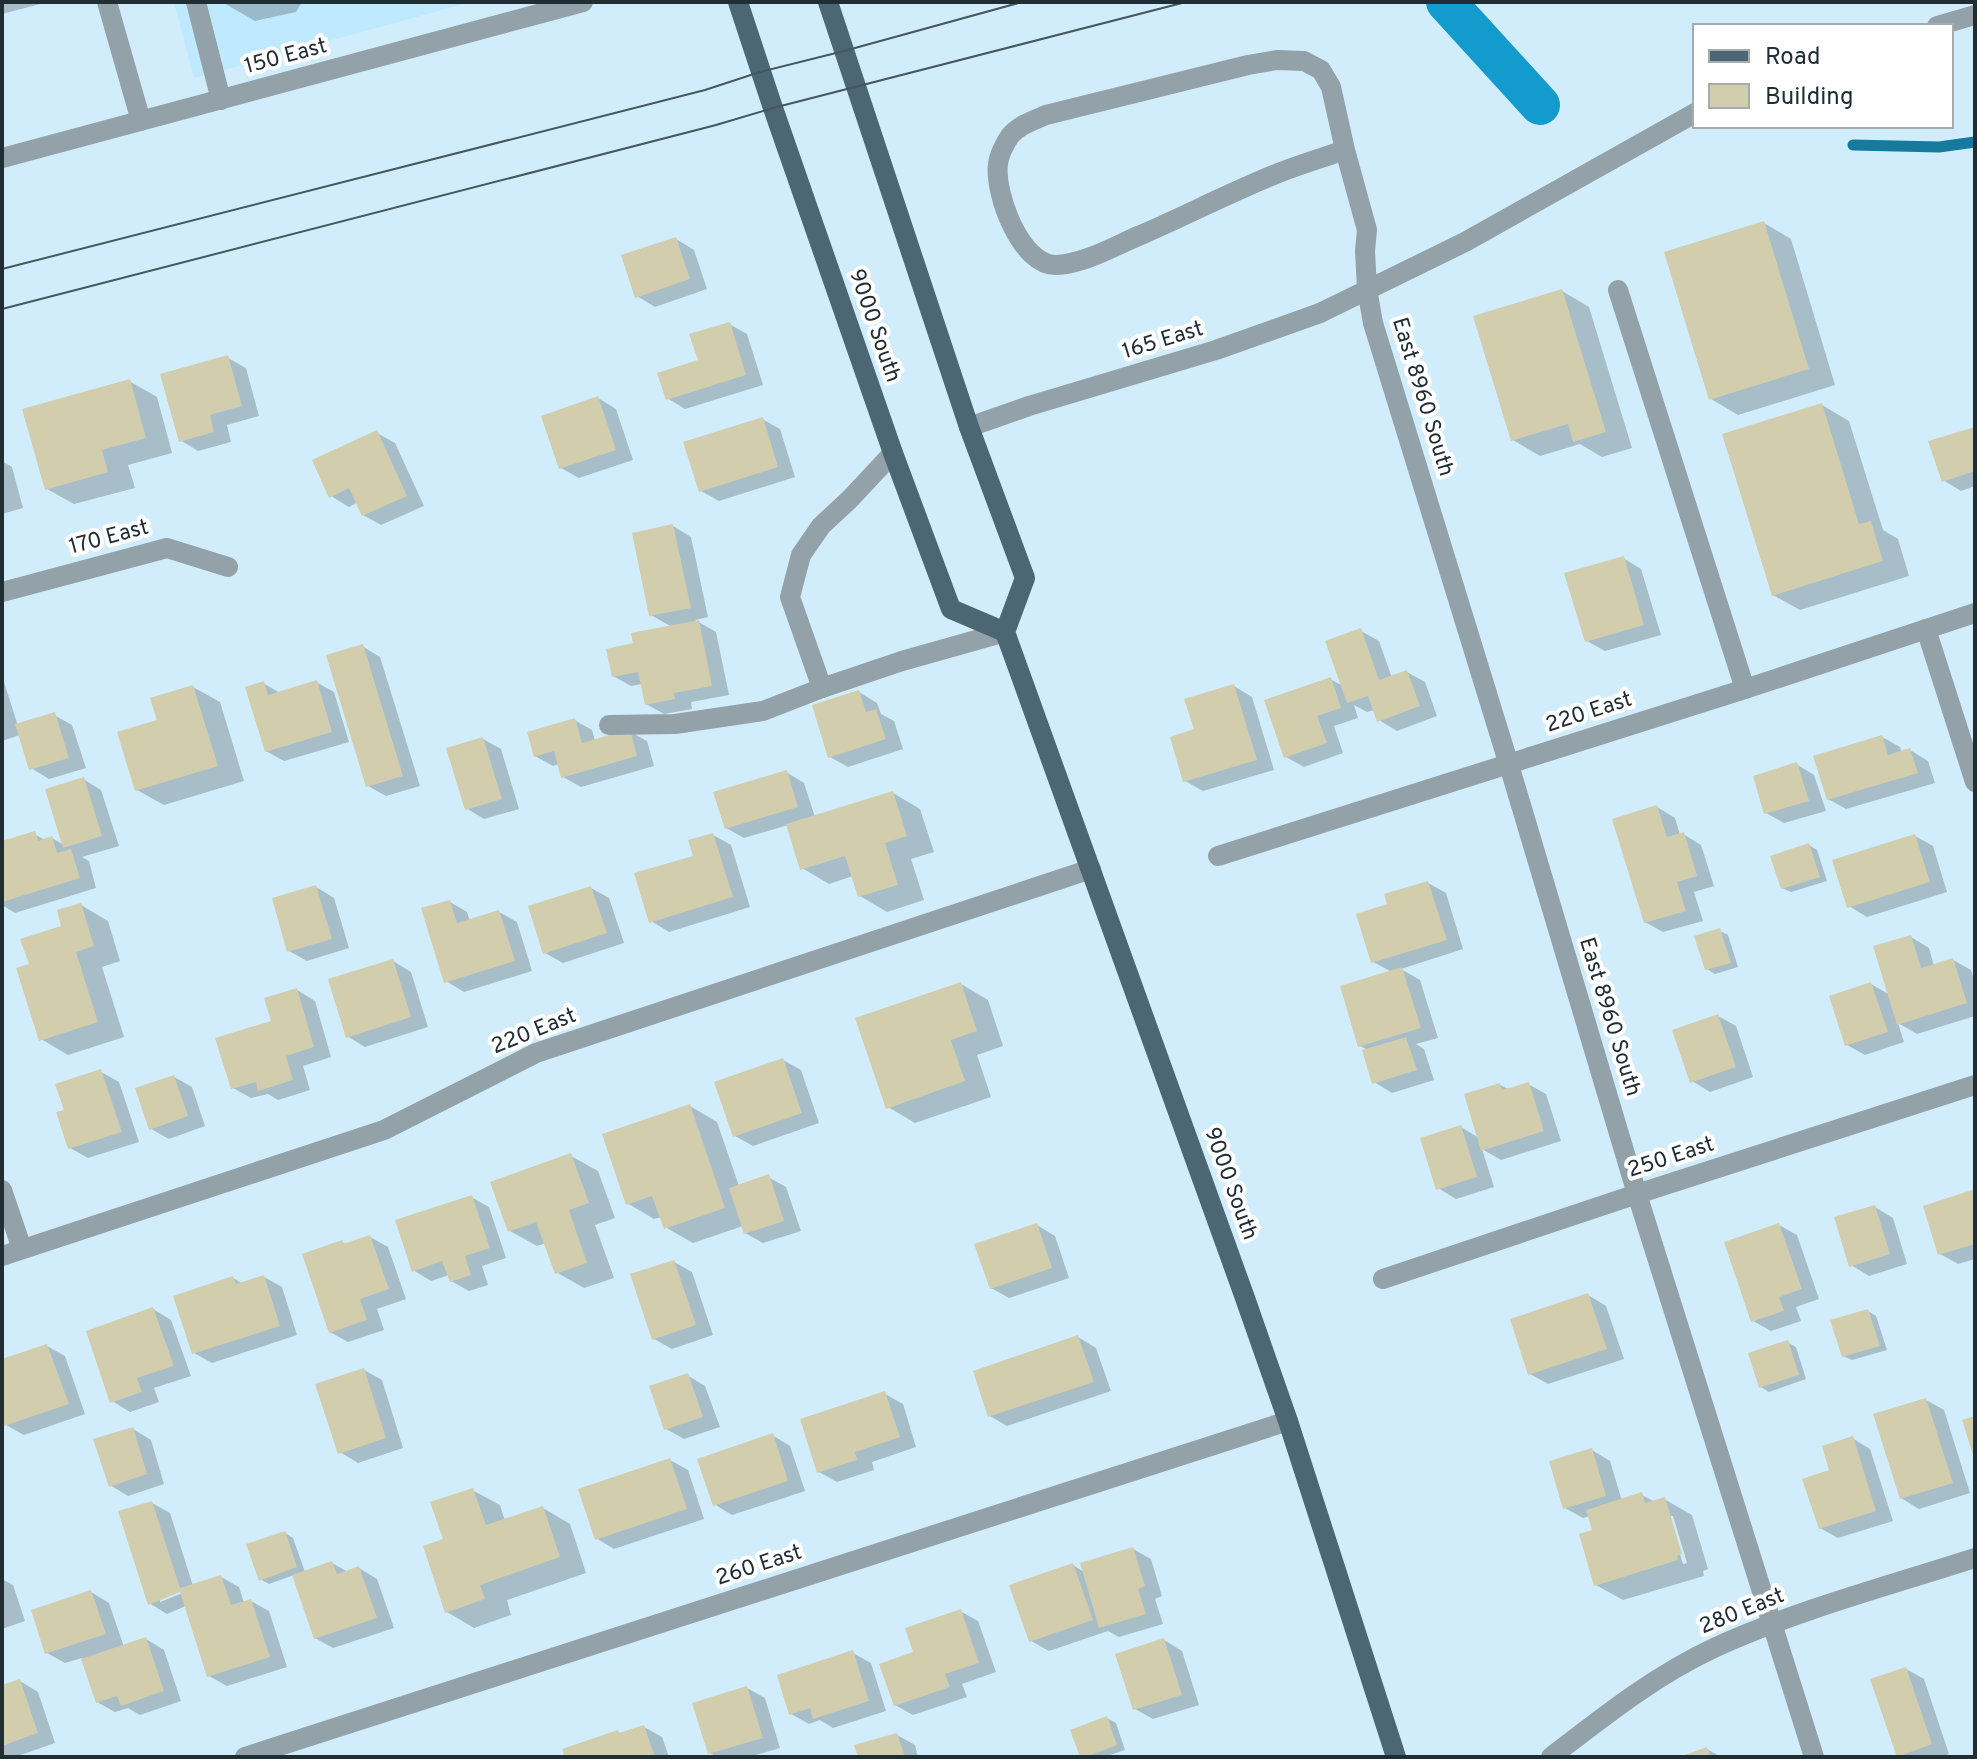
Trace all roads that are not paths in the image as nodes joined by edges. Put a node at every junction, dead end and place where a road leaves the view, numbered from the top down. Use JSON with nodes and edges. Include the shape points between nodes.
{"nodes":[{"id":1,"x":107,"y":2,"type":"edge"},
{"id":2,"x":196,"y":2,"type":"edge"},
{"id":3,"x":583,"y":2,"type":"edge"},
{"id":4,"x":738,"y":2,"type":"edge"},
{"id":5,"x":828,"y":2,"type":"edge"},
{"id":6,"x":1975,"y":15,"type":"edge"},
{"id":7,"x":1944,"y":24,"type":"edge"},
{"id":8,"x":221,"y":100,"type":"junction"},
{"id":9,"x":1693,"y":114,"type":"edge"},
{"id":10,"x":141,"y":121,"type":"junction"},
{"id":11,"x":1345,"y":150,"type":"junction"},
{"id":12,"x":2,"y":158,"type":"edge"},
{"id":13,"x":1367,"y":289,"type":"junction"},
{"id":14,"x":1618,"y":290,"type":"dead end"},
{"id":15,"x":969,"y":427,"type":"junction"},
{"id":16,"x":893,"y":453,"type":"junction"},
{"id":17,"x":228,"y":567,"type":"dead end"},
{"id":18,"x":2,"y":592,"type":"edge"},
{"id":19,"x":1975,"y":613,"type":"edge"},
{"id":20,"x":1926,"y":629,"type":"junction"},
{"id":21,"x":1005,"y":632,"type":"junction"},
{"id":22,"x":822,"y":688,"type":"junction"},
{"id":23,"x":1745,"y":689,"type":"junction"},
{"id":24,"x":609,"y":725,"type":"dead end"},
{"id":25,"x":1509,"y":765,"type":"junction"},
{"id":26,"x":1975,"y":782,"type":"edge"},
{"id":27,"x":1218,"y":856,"type":"dead end"},
{"id":28,"x":1091,"y":869,"type":"junction"},
{"id":29,"x":1975,"y":1085,"type":"edge"},
{"id":30,"x":2,"y":1190,"type":"edge"},
{"id":31,"x":1637,"y":1194,"type":"junction"},
{"id":32,"x":22,"y":1249,"type":"junction"},
{"id":33,"x":2,"y":1256,"type":"edge"},
{"id":34,"x":1383,"y":1279,"type":"dead end"},
{"id":35,"x":1288,"y":1421,"type":"junction"},
{"id":36,"x":1975,"y":1558,"type":"edge"},
{"id":37,"x":1771,"y":1623,"type":"junction"},
{"id":38,"x":245,"y":1757,"type":"edge"},
{"id":39,"x":1396,"y":1757,"type":"edge"},
{"id":40,"x":1551,"y":1757,"type":"edge"},
{"id":41,"x":1814,"y":1757,"type":"edge"}],
"edges":[{"from":1,"to":10,"type":"street"},
{"from":2,"to":8,"type":"street"},
{"from":3,"to":8,"type":"street","name":"150 East"},
{"from":4,"to":16,"type":"main road","name":"9000 South"},
{"from":5,"to":15,"type":"main road"},
{"from":6,"to":7,"type":"street"},
{"from":8,"to":10,"type":"street","name":"150 East"},
{"from":9,"to":13,"type":"street","name":"165 East","via":[[1465,242]]},
{"from":10,"to":12,"type":"street","name":"150 East"},
{"from":11,"to":11,"type":"street","name":"East 8960 South","via":[[1331,87],[1321,70],[1304,61],[1277,60],[1028,122],[1003,147],[999,183],[1023,246],[1053,265],[1074,263],[1276,174]]},
{"from":11,"to":13,"type":"street","name":"East 8960 South","via":[[1367,230]]},
{"from":13,"to":15,"type":"street","name":"165 East","via":[[1320,313],[1216,350]]},
{"from":13,"to":25,"type":"street","name":"East 8960 South"},
{"from":14,"to":23,"type":"street"},
{"from":15,"to":21,"type":"main road","via":[[1025,578]]},
{"from":16,"to":21,"type":"main road","name":"9000 South","via":[[951,609]]},
{"from":16,"to":22,"type":"street","via":[[821,526],[801,555],[790,597]]},
{"from":17,"to":18,"type":"street","name":"170 East","via":[[167,548]]},
{"from":19,"to":20,"type":"street","name":"220 East"},
{"from":20,"to":23,"type":"street","name":"220 East"},
{"from":20,"to":26,"type":"street"},
{"from":21,"to":22,"type":"street"},
{"from":21,"to":28,"type":"main road","name":"9000 South"},
{"from":22,"to":24,"type":"street","via":[[763,711],[675,724]]},
{"from":23,"to":25,"type":"street","name":"220 East"},
{"from":25,"to":27,"type":"street","name":"220 East"},
{"from":25,"to":31,"type":"street","name":"East 8960 South"},
{"from":28,"to":32,"type":"street","name":"220 East","via":[[536,1053],[384,1130]]},
{"from":28,"to":35,"type":"main road","name":"9000 South"},
{"from":29,"to":31,"type":"street","name":"250 East"},
{"from":30,"to":32,"type":"street"},
{"from":31,"to":34,"type":"street","name":"250 East"},
{"from":31,"to":37,"type":"street","name":"East 8960 South"},
{"from":32,"to":33,"type":"street","name":"220 East"},
{"from":35,"to":38,"type":"street","name":"260 East"},
{"from":35,"to":39,"type":"main road","name":"9000 South"},
{"from":36,"to":37,"type":"street","name":"280 East"},
{"from":37,"to":40,"type":"street","name":"280 East","via":[[1632,1694]]},
{"from":37,"to":41,"type":"street","name":"East 8960 South"}]}
